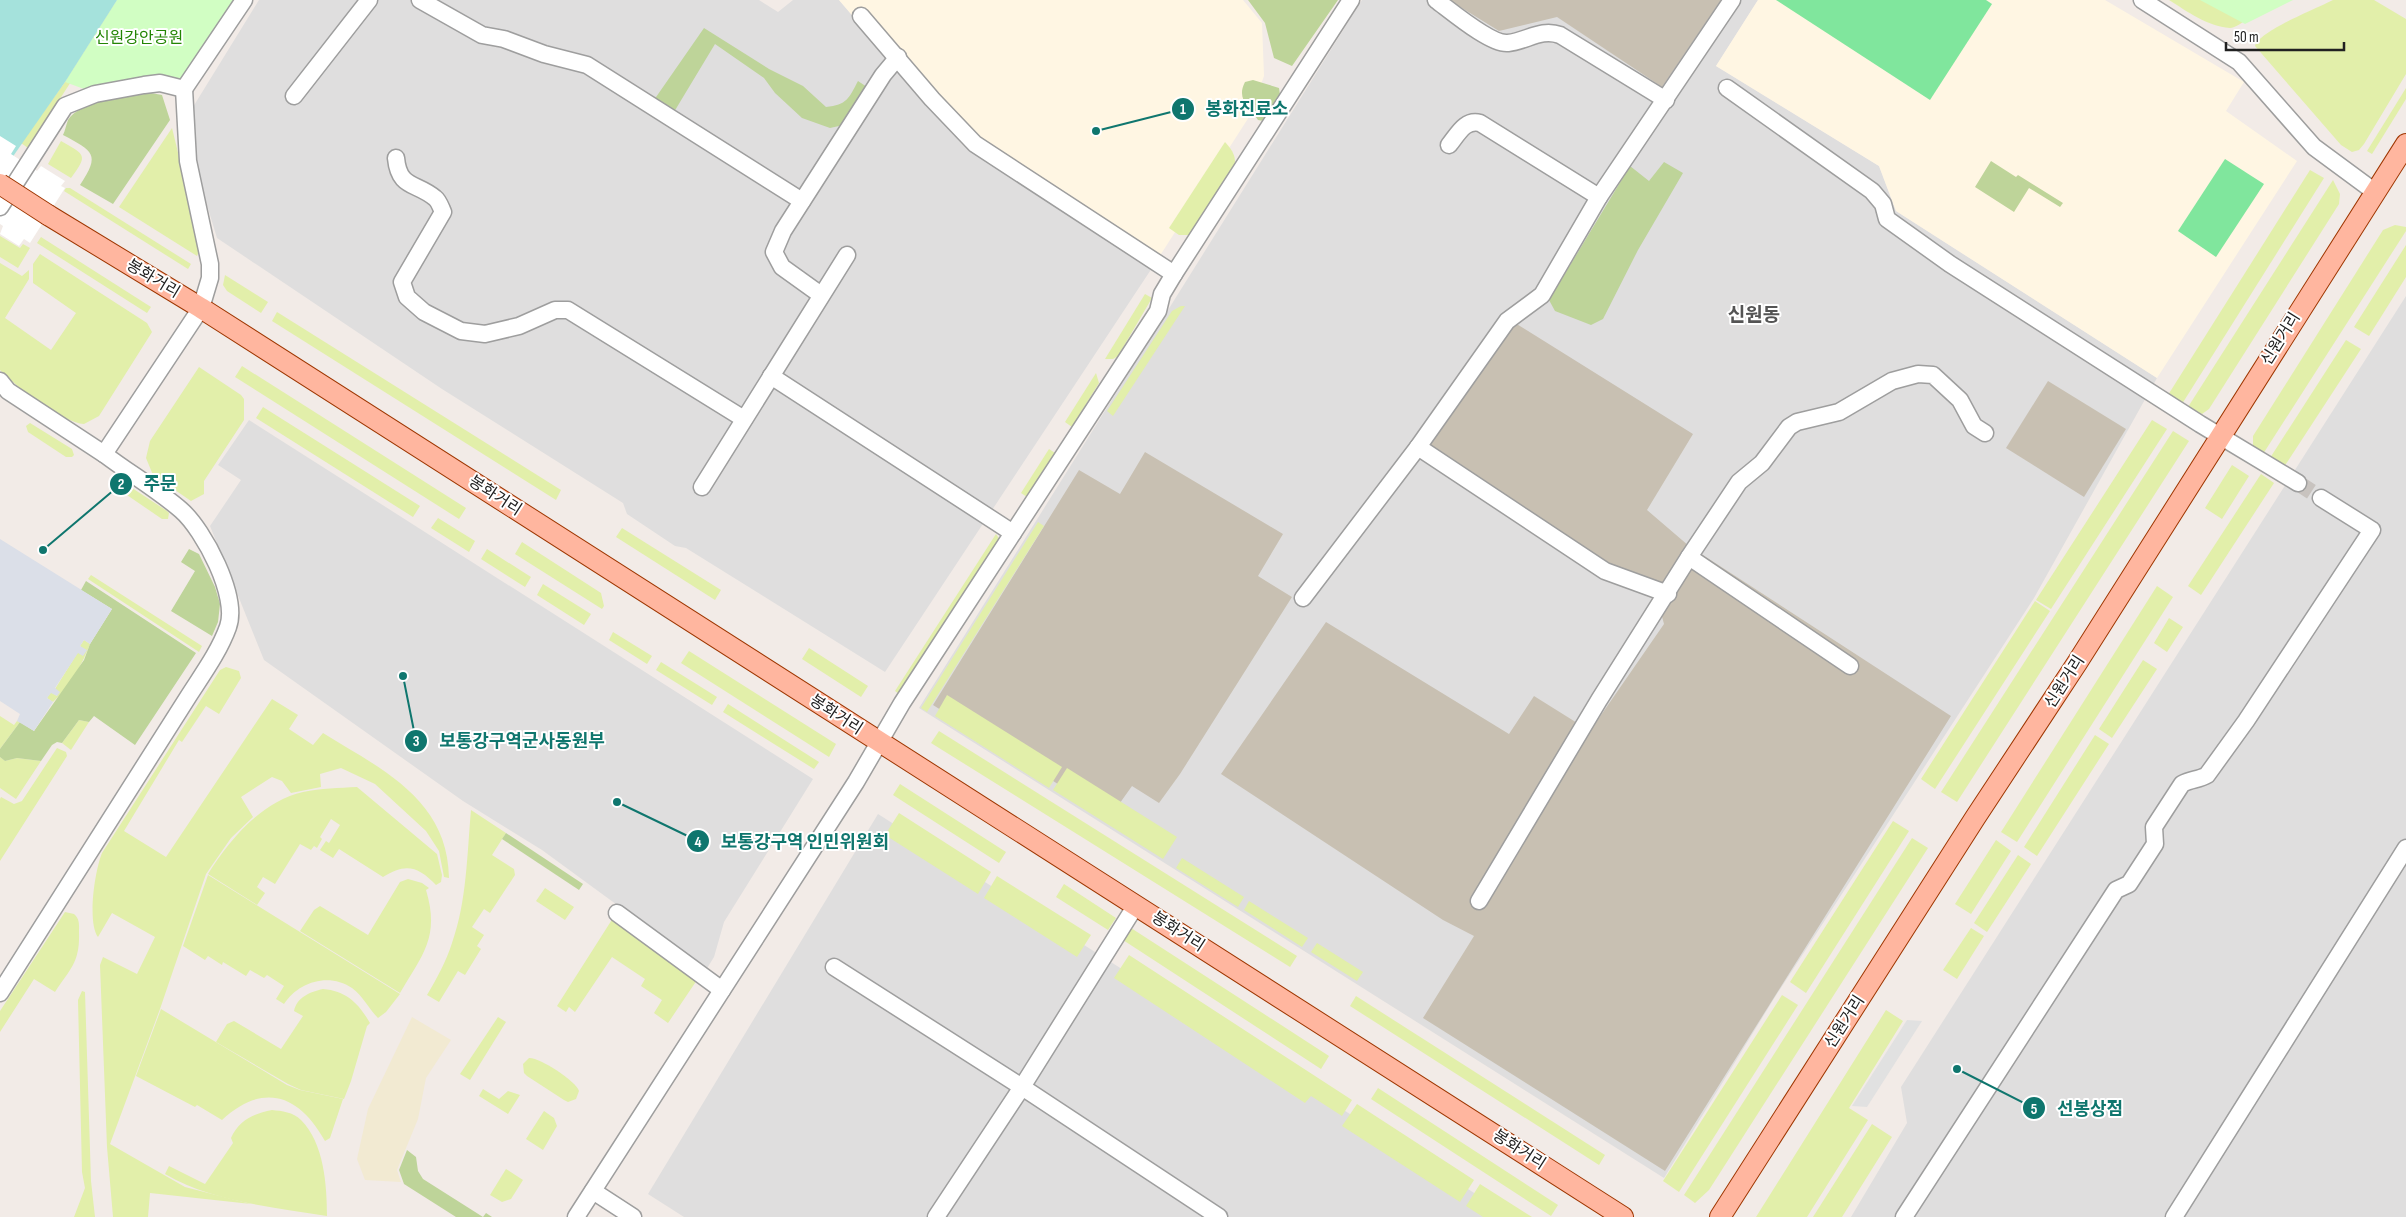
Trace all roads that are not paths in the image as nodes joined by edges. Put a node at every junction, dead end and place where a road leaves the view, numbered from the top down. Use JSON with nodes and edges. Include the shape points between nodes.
{"nodes":[{"id":1,"x":244,"y":0,"type":"edge"},
{"id":2,"x":369,"y":0,"type":"edge"},
{"id":3,"x":420,"y":0,"type":"edge"},
{"id":4,"x":1351,"y":0,"type":"edge"},
{"id":5,"x":1436,"y":0,"type":"edge"},
{"id":6,"x":1732,"y":0,"type":"edge"},
{"id":7,"x":2142,"y":0,"type":"edge"},
{"id":8,"x":861,"y":16,"type":"dead end"},
{"id":9,"x":898,"y":57,"type":"junction"},
{"id":10,"x":1727,"y":88,"type":"dead end"},
{"id":11,"x":184,"y":89,"type":"junction"},
{"id":12,"x":294,"y":96,"type":"dead end"},
{"id":13,"x":1666,"y":100,"type":"junction"},
{"id":14,"x":2406,"y":144,"type":"edge"},
{"id":15,"x":1449,"y":145,"type":"dead end"},
{"id":16,"x":396,"y":158,"type":"dead end"},
{"id":17,"x":0,"y":184,"type":"edge"},
{"id":18,"x":2375,"y":192,"type":"junction"},
{"id":19,"x":1599,"y":197,"type":"junction"},
{"id":20,"x":802,"y":201,"type":"junction"},
{"id":21,"x":0,"y":207,"type":"edge"},
{"id":22,"x":847,"y":255,"type":"dead end"},
{"id":23,"x":1174,"y":274,"type":"junction"},
{"id":24,"x":822,"y":295,"type":"junction"},
{"id":25,"x":201,"y":308,"type":"junction"},
{"id":26,"x":771,"y":376,"type":"junction"},
{"id":27,"x":0,"y":381,"type":"edge"},
{"id":28,"x":744,"y":419,"type":"junction"},
{"id":29,"x":1986,"y":433,"type":"dead end"},
{"id":30,"x":2221,"y":435,"type":"junction"},
{"id":31,"x":1418,"y":447,"type":"junction"},
{"id":32,"x":104,"y":454,"type":"junction"},
{"id":33,"x":2298,"y":483,"type":"tunnel mouth"},
{"id":34,"x":702,"y":486,"type":"dead end"},
{"id":35,"x":2321,"y":498,"type":"tunnel mouth"},
{"id":36,"x":1013,"y":533,"type":"junction"},
{"id":37,"x":1689,"y":557,"type":"junction"},
{"id":38,"x":1668,"y":594,"type":"junction"},
{"id":39,"x":1303,"y":598,"type":"dead end"},
{"id":40,"x":1850,"y":666,"type":"dead end"},
{"id":41,"x":879,"y":743,"type":"junction"},
{"id":42,"x":2406,"y":848,"type":"edge"},
{"id":43,"x":1479,"y":901,"type":"dead end"},
{"id":44,"x":1136,"y":905,"type":"junction"},
{"id":45,"x":616,"y":913,"type":"dead end"},
{"id":46,"x":834,"y":967,"type":"dead end"},
{"id":47,"x":722,"y":990,"type":"junction"},
{"id":48,"x":0,"y":993,"type":"edge"},
{"id":49,"x":1022,"y":1088,"type":"junction"},
{"id":50,"x":593,"y":1191,"type":"junction"},
{"id":51,"x":576,"y":1217,"type":"edge"},
{"id":52,"x":634,"y":1217,"type":"edge"},
{"id":53,"x":936,"y":1217,"type":"edge"},
{"id":54,"x":1219,"y":1217,"type":"edge"},
{"id":55,"x":1623,"y":1217,"type":"edge"},
{"id":56,"x":1720,"y":1217,"type":"edge"},
{"id":57,"x":1904,"y":1217,"type":"edge"},
{"id":58,"x":2174,"y":1217,"type":"edge"}],
"edges":[{"from":1,"to":11,"type":"street"},
{"from":2,"to":12,"type":"street"},
{"from":3,"to":20,"type":"street","via":[[482,34],[587,65]]},
{"from":4,"to":23,"type":"street"},
{"from":5,"to":13,"type":"street","via":[[1495,41],[1507,44],[1551,31]]},
{"from":6,"to":13,"type":"street"},
{"from":7,"to":18,"type":"street","via":[[2239,62],[2314,147]]},
{"from":8,"to":9,"type":"street"},
{"from":9,"to":20,"type":"street"},
{"from":9,"to":23,"type":"street","via":[[974,144]]},
{"from":10,"to":30,"type":"street","via":[[1872,191],[1883,204],[1887,219],[1950,264]]},
{"from":11,"to":21,"type":"street","via":[[160,83],[144,85],[95,94],[65,106]]},
{"from":11,"to":25,"type":"street","via":[[188,161],[210,264],[210,278]]},
{"from":13,"to":19,"type":"street"},
{"from":14,"to":18,"type":"main road","name":"신원거리"},
{"from":15,"to":19,"type":"street","via":[[1465,125],[1480,122]]},
{"from":16,"to":28,"type":"street","via":[[402,180],[437,199],[443,212],[402,282],[407,297],[424,312],[461,331],[485,334],[519,326],[554,310],[568,310]]},
{"from":17,"to":25,"type":"main road","name":"봉화거리","bridge":true},
{"from":18,"to":30,"type":"main road","name":"신원거리"},
{"from":19,"to":31,"type":"street","via":[[1542,295],[1506,321]]},
{"from":20,"to":24,"type":"street","via":[[774,252],[782,267]]},
{"from":22,"to":24,"type":"street"},
{"from":23,"to":36,"type":"street","via":[[1162,294],[1158,311]]},
{"from":24,"to":26,"type":"street"},
{"from":25,"to":32,"type":"street"},
{"from":25,"to":41,"type":"main road","name":"봉화거리"},
{"from":26,"to":28,"type":"street"},
{"from":26,"to":36,"type":"street"},
{"from":27,"to":32,"type":"street","via":[[8,391]]},
{"from":28,"to":34,"type":"street"},
{"from":29,"to":37,"type":"street","via":[[1974,426],[1960,400],[1933,375],[1918,374],[1892,380],[1840,412],[1789,426],[1762,463],[1739,482]]},
{"from":30,"to":33,"type":"street"},
{"from":30,"to":56,"type":"main road","name":"신원거리","via":[[2078,663]]},
{"from":31,"to":38,"type":"street","via":[[1605,571]]},
{"from":31,"to":39,"type":"street"},
{"from":32,"to":48,"type":"street","via":[[183,511],[216,562],[230,606],[229,626],[188,697]]},
{"from":35,"to":57,"type":"street","via":[[2372,530],[2207,775],[2182,784],[2154,827],[2155,844],[2128,884],[2116,890]]},
{"from":36,"to":41,"type":"street"},
{"from":37,"to":38,"type":"street"},
{"from":37,"to":40,"type":"street"},
{"from":38,"to":43,"type":"street"},
{"from":41,"to":44,"type":"main road","name":"봉화거리"},
{"from":41,"to":47,"type":"street"},
{"from":42,"to":58,"type":"street"},
{"from":44,"to":49,"type":"street"},
{"from":44,"to":55,"type":"main road","name":"봉화거리"},
{"from":45,"to":47,"type":"street"},
{"from":46,"to":49,"type":"street"},
{"from":47,"to":50,"type":"street"},
{"from":49,"to":53,"type":"street"},
{"from":49,"to":54,"type":"street"},
{"from":50,"to":51,"type":"street"},
{"from":50,"to":52,"type":"street"}]}
